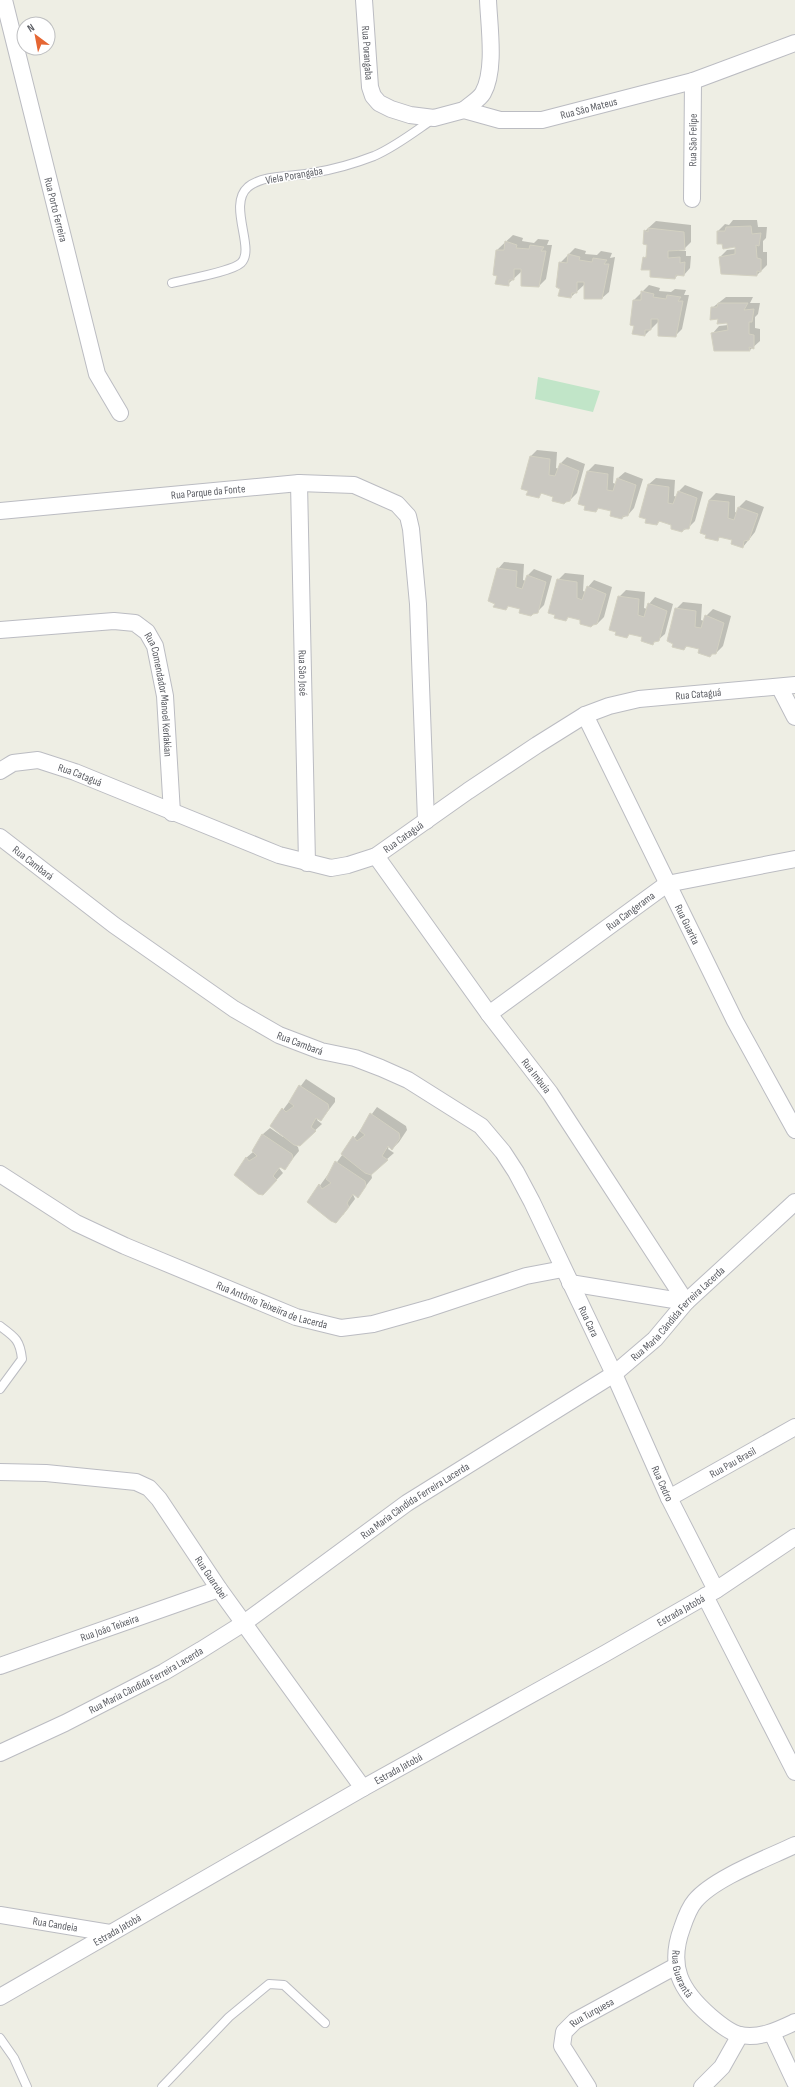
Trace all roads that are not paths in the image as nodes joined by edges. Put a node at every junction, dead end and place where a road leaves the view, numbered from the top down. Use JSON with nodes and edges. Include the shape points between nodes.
{"nodes":[{"id":1,"x":4,"y":0,"type":"edge"},
{"id":2,"x":364,"y":0,"type":"edge"},
{"id":3,"x":488,"y":0,"type":"edge"},
{"id":4,"x":795,"y":43,"type":"edge"},
{"id":5,"x":693,"y":81,"type":"junction"},
{"id":6,"x":464,"y":110,"type":"junction"},
{"id":7,"x":434,"y":118,"type":"junction"},
{"id":8,"x":692,"y":199,"type":"dead end"},
{"id":9,"x":172,"y":284,"type":"dead end"},
{"id":10,"x":120,"y":413,"type":"dead end"},
{"id":11,"x":299,"y":483,"type":"junction"},
{"id":12,"x":0,"y":511,"type":"edge"},
{"id":13,"x":0,"y":630,"type":"edge"},
{"id":14,"x":787,"y":687,"type":"edge"},
{"id":15,"x":585,"y":715,"type":"junction"},
{"id":16,"x":795,"y":717,"type":"edge"},
{"id":17,"x":0,"y":771,"type":"edge"},
{"id":18,"x":172,"y":813,"type":"junction"},
{"id":19,"x":426,"y":821,"type":"junction"},
{"id":20,"x":0,"y":837,"type":"edge"},
{"id":21,"x":376,"y":856,"type":"junction"},
{"id":22,"x":795,"y":860,"type":"edge"},
{"id":23,"x":307,"y":863,"type":"junction"},
{"id":24,"x":667,"y":884,"type":"junction"},
{"id":25,"x":489,"y":1014,"type":"junction"},
{"id":26,"x":795,"y":1130,"type":"edge"},
{"id":27,"x":0,"y":1174,"type":"edge"},
{"id":28,"x":795,"y":1202,"type":"edge"},
{"id":29,"x":563,"y":1269,"type":"junction"},
{"id":30,"x":570,"y":1283,"type":"junction"},
{"id":31,"x":686,"y":1302,"type":"junction"},
{"id":32,"x":0,"y":1326,"type":"edge"},
{"id":33,"x":614,"y":1374,"type":"junction"},
{"id":34,"x":0,"y":1389,"type":"edge"},
{"id":35,"x":795,"y":1427,"type":"edge"},
{"id":36,"x":0,"y":1472,"type":"edge"},
{"id":37,"x":670,"y":1498,"type":"junction"},
{"id":38,"x":795,"y":1537,"type":"edge"},
{"id":39,"x":219,"y":1589,"type":"junction"},
{"id":40,"x":710,"y":1593,"type":"junction"},
{"id":41,"x":244,"y":1623,"type":"junction"},
{"id":42,"x":0,"y":1666,"type":"edge"},
{"id":43,"x":0,"y":1753,"type":"edge"},
{"id":44,"x":795,"y":1772,"type":"edge"},
{"id":45,"x":363,"y":1788,"type":"junction"},
{"id":46,"x":795,"y":1844,"type":"edge"},
{"id":47,"x":0,"y":1915,"type":"edge"},
{"id":48,"x":110,"y":1933,"type":"junction"},
{"id":49,"x":676,"y":1966,"type":"junction"},
{"id":50,"x":0,"y":1997,"type":"edge"},
{"id":51,"x":795,"y":2022,"type":"edge"},
{"id":52,"x":325,"y":2023,"type":"dead end"},
{"id":53,"x":772,"y":2033,"type":"junction"},
{"id":54,"x":740,"y":2035,"type":"junction"},
{"id":55,"x":0,"y":2038,"type":"edge"},
{"id":56,"x":795,"y":2082,"type":"edge"},
{"id":57,"x":27,"y":2087,"type":"edge"},
{"id":58,"x":162,"y":2087,"type":"edge"},
{"id":59,"x":588,"y":2087,"type":"edge"},
{"id":60,"x":702,"y":2087,"type":"edge"}],
"edges":[{"from":1,"to":10,"type":"street","name":"Rua Porto Ferreira","via":[[97,374]]},
{"from":2,"to":7,"type":"street","name":"Rua Porangaba","via":[[370,87],[373,96],[379,103],[391,109]]},
{"from":3,"to":6,"type":"street","via":[[489,75],[482,94]]},
{"from":4,"to":5,"type":"street","name":"Rua São Mateus"},
{"from":5,"to":6,"type":"street","name":"Rua São Mateus","via":[[542,120],[500,120]]},
{"from":5,"to":8,"type":"street","name":"Rua São Felipe"},
{"from":6,"to":7,"type":"street"},
{"from":7,"to":9,"type":"lane","name":"Viela Porangaba","via":[[374,156],[313,173],[259,180],[247,188],[240,200],[240,220],[246,254],[242,262],[233,267]]},
{"from":11,"to":12,"type":"street","name":"Rua Parque da Fonte"},
{"from":11,"to":19,"type":"street","name":"Rua Parque da Fonte","via":[[354,485],[397,504],[408,516],[418,604]]},
{"from":11,"to":23,"type":"street","name":"Rua São José"},
{"from":13,"to":18,"type":"street","name":"Rua Comendador Manoel Kerlakian","via":[[114,621],[135,623],[147,632],[156,646],[165,696]]},
{"from":14,"to":15,"type":"street","name":"Rua Cataguá","via":[[639,698]]},
{"from":14,"to":16,"type":"street"},
{"from":15,"to":19,"type":"street","name":"Rua Cataguá"},
{"from":15,"to":24,"type":"street","name":"Rua Guarita"},
{"from":17,"to":18,"type":"street","name":"Rua Cataguá","via":[[13,763],[38,760],[76,772]]},
{"from":18,"to":23,"type":"street","name":"Rua Cataguá"},
{"from":19,"to":21,"type":"street","name":"Rua Cataguá"},
{"from":20,"to":29,"type":"street","name":"Rua Cambará","via":[[114,925],[234,1009],[279,1035],[321,1051],[355,1058],[408,1080],[481,1126],[504,1152],[516,1172],[552,1241]]},
{"from":21,"to":23,"type":"street","name":"Rua Cataguá","via":[[331,868]]},
{"from":21,"to":25,"type":"street","name":"Rua Imbuia"},
{"from":22,"to":24,"type":"street","name":"Rua Cangerama"},
{"from":24,"to":25,"type":"street","name":"Rua Cangerama"},
{"from":24,"to":26,"type":"street","name":"Rua Guarita","via":[[735,1021]]},
{"from":25,"to":31,"type":"street","name":"Rua Imbuia","via":[[550,1093]]},
{"from":27,"to":29,"type":"street","name":"Rua Antônio Teixeiira de Lacerda","via":[[76,1223],[125,1246],[296,1317],[341,1328],[373,1324],[526,1276]]},
{"from":28,"to":31,"type":"street","name":"Rua Maria Cândida Ferreira Lacerda"},
{"from":29,"to":30,"type":"street","name":"Rua Cara"},
{"from":30,"to":31,"type":"street"},
{"from":30,"to":33,"type":"street","name":"Rua Cara"},
{"from":31,"to":33,"type":"street","name":"Rua Maria Cândida Ferreira Lacerda","via":[[655,1339]]},
{"from":32,"to":34,"type":"lane","via":[[17,1339],[22,1359]]},
{"from":33,"to":37,"type":"street","name":"Rua Cedro"},
{"from":33,"to":41,"type":"street","name":"Rua Maria Cândida Ferreira Lacerda","via":[[407,1503]]},
{"from":35,"to":37,"type":"street","name":"Rua Pau Brasil"},
{"from":36,"to":39,"type":"street","name":"Rua Guarubei","via":[[46,1473],[136,1482],[149,1488]]},
{"from":37,"to":40,"type":"street","name":"Rua Cedro"},
{"from":38,"to":40,"type":"street","name":"Estrada Jatobá"},
{"from":39,"to":41,"type":"street","name":"Rua Guarubei"},
{"from":39,"to":42,"type":"street","name":"Rua João Teixeira"},
{"from":40,"to":44,"type":"street","name":"Rua Cedro"},
{"from":40,"to":45,"type":"street","name":"Estrada Jatobá"},
{"from":41,"to":43,"type":"street","name":"Rua Maria Cândida Ferreira Lacerda","via":[[164,1672]]},
{"from":41,"to":45,"type":"street","name":"Rua Guarubei"},
{"from":45,"to":48,"type":"street","name":"Estrada Jatobá"},
{"from":46,"to":49,"type":"street","name":"Rua Guarantâ","via":[[717,1883],[695,1901],[676,1944]]},
{"from":47,"to":48,"type":"street","name":"Rua Candeia"},
{"from":48,"to":50,"type":"street","name":"Estrada Jatobá"},
{"from":49,"to":54,"type":"street","name":"Rua Guarantâ","via":[[685,1988],[697,2005],[716,2021]]},
{"from":49,"to":59,"type":"street","name":"Rua Turquesa","via":[[575,2021],[564,2032],[562,2046]]},
{"from":51,"to":53,"type":"street"},
{"from":52,"to":58,"type":"lane","via":[[284,1985],[269,1984],[229,2017]]},
{"from":53,"to":54,"type":"street"},
{"from":53,"to":56,"type":"street"},
{"from":54,"to":60,"type":"street","via":[[722,2067]]},
{"from":55,"to":57,"type":"lane","via":[[14,2058]]}]}
